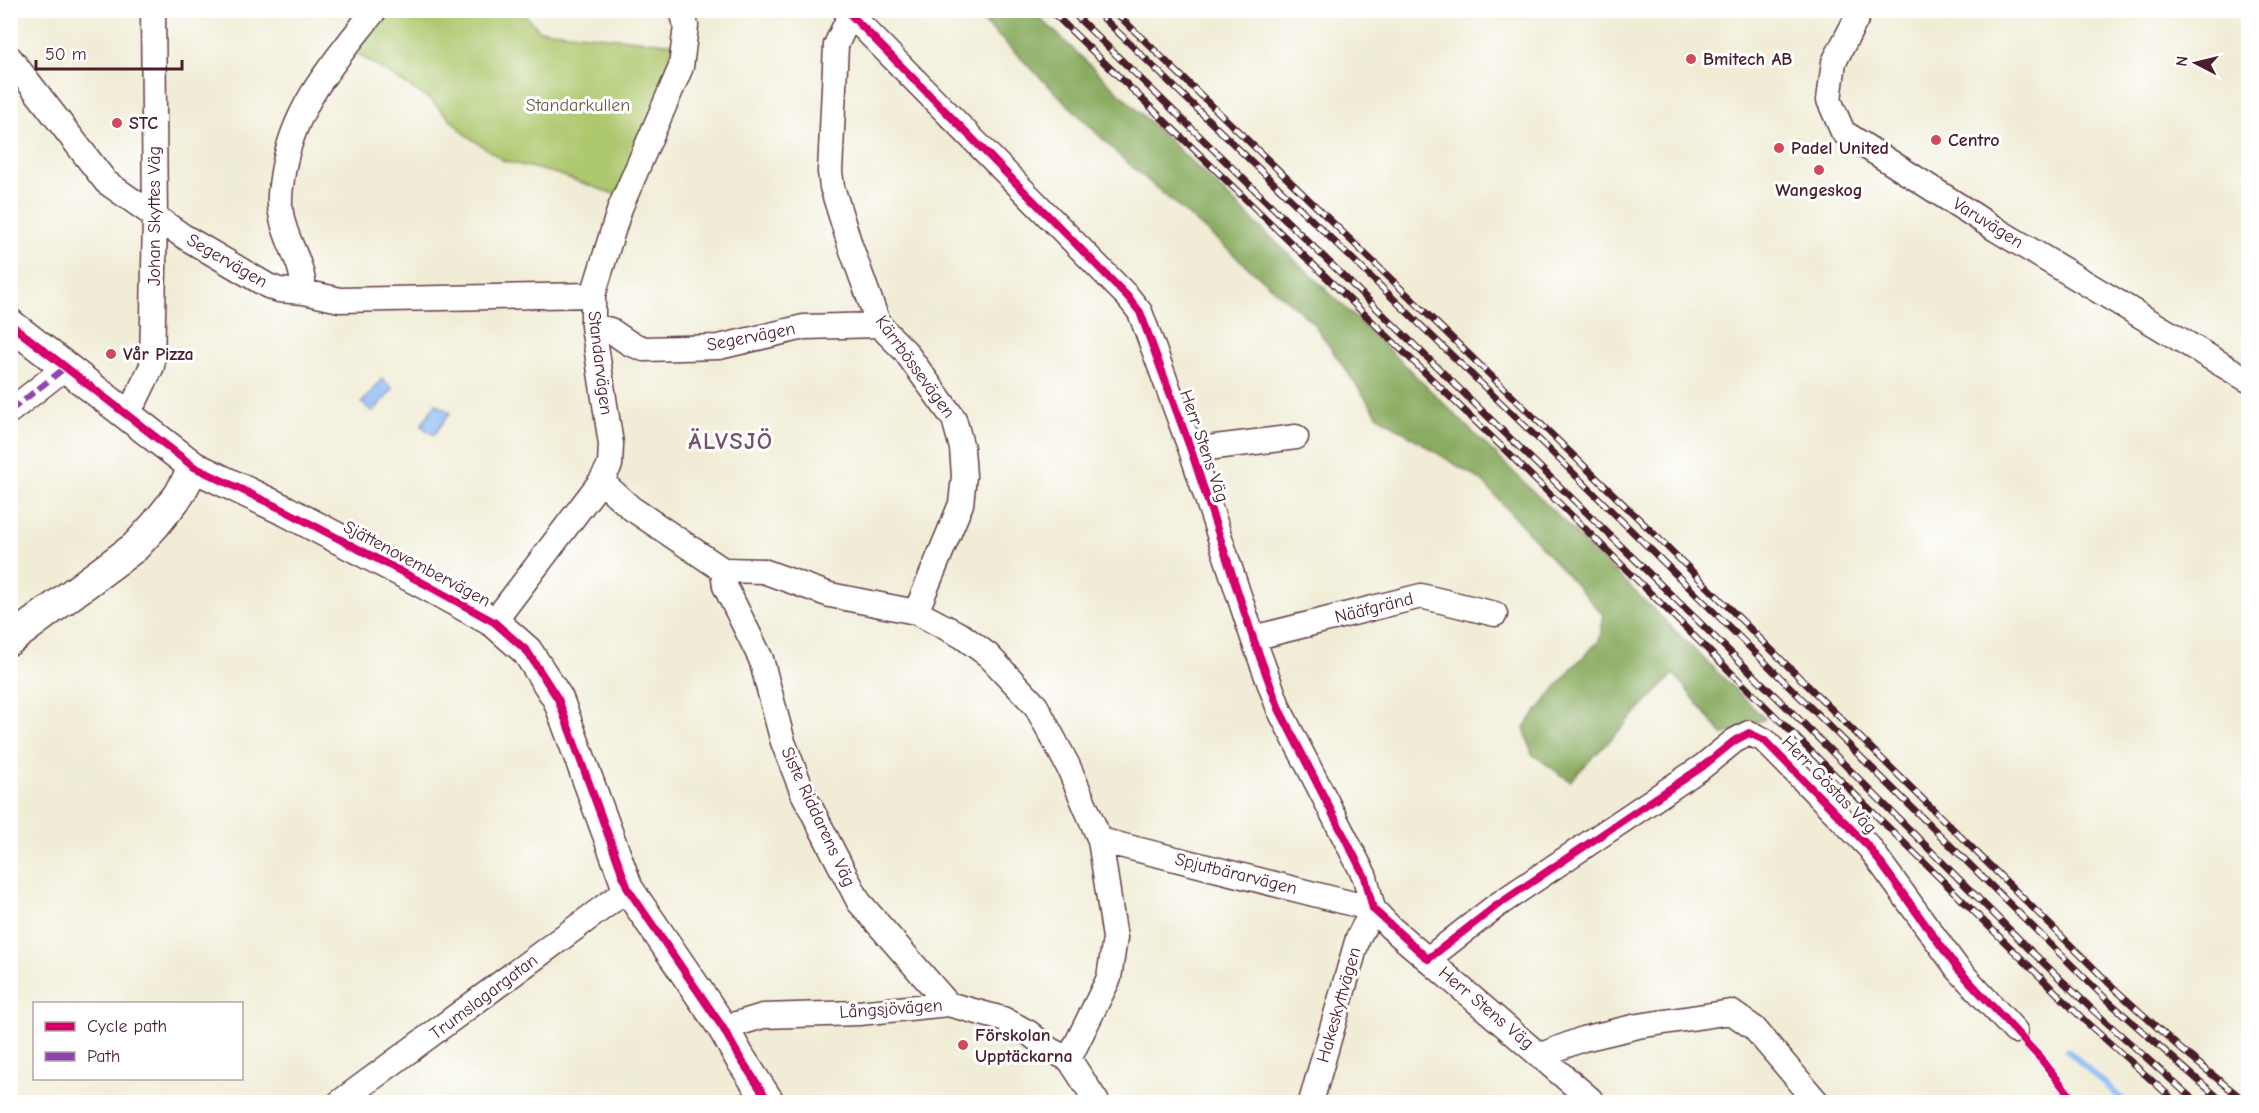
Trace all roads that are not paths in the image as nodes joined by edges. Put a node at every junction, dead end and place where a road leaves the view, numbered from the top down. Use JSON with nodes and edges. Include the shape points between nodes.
{"nodes":[{"id":1,"x":153,"y":10,"type":"edge"},
{"id":2,"x":375,"y":10,"type":"edge"},
{"id":3,"x":682,"y":10,"type":"edge"},
{"id":4,"x":1861,"y":10,"type":"edge"},
{"id":5,"x":848,"y":13,"type":"edge"},
{"id":6,"x":10,"y":58,"type":"edge"},
{"id":7,"x":155,"y":217,"type":"junction"},
{"id":8,"x":304,"y":292,"type":"junction"},
{"id":9,"x":593,"y":295,"type":"junction"},
{"id":10,"x":10,"y":324,"type":"edge"},
{"id":11,"x":879,"y":325,"type":"junction"},
{"id":12,"x":593,"y":326,"type":"junction"},
{"id":13,"x":66,"y":367,"type":"junction"},
{"id":14,"x":2248,"y":380,"type":"edge"},
{"id":15,"x":10,"y":411,"type":"edge"},
{"id":16,"x":125,"y":414,"type":"junction"},
{"id":17,"x":1296,"y":437,"type":"dead end"},
{"id":18,"x":1191,"y":450,"type":"junction"},
{"id":19,"x":194,"y":467,"type":"junction"},
{"id":20,"x":601,"y":481,"type":"junction"},
{"id":21,"x":723,"y":570,"type":"junction"},
{"id":22,"x":916,"y":612,"type":"junction"},
{"id":23,"x":1495,"y":614,"type":"dead end"},
{"id":24,"x":494,"y":622,"type":"junction"},
{"id":25,"x":1253,"y":638,"type":"junction"},
{"id":26,"x":10,"y":640,"type":"edge"},
{"id":27,"x":1100,"y":840,"type":"junction"},
{"id":28,"x":628,"y":890,"type":"junction"},
{"id":29,"x":1373,"y":909,"type":"junction"},
{"id":30,"x":1428,"y":959,"type":"junction"},
{"id":31,"x":948,"y":1004,"type":"junction"},
{"id":32,"x":723,"y":1028,"type":"junction"},
{"id":33,"x":2015,"y":1031,"type":"dead end"},
{"id":34,"x":1541,"y":1055,"type":"junction"},
{"id":35,"x":1069,"y":1059,"type":"junction"},
{"id":36,"x":340,"y":1102,"type":"edge"},
{"id":37,"x":769,"y":1102,"type":"edge"},
{"id":38,"x":1096,"y":1102,"type":"edge"},
{"id":39,"x":1311,"y":1102,"type":"edge"},
{"id":40,"x":1592,"y":1102,"type":"edge"},
{"id":41,"x":1816,"y":1102,"type":"edge"}],
"edges":[{"from":1,"to":7,"type":"street","name":"Johan Skyttes Väg"},
{"from":2,"to":8,"type":"street","via":[[318,83],[292,134],[280,192],[280,213],[299,261]]},
{"from":3,"to":9,"type":"street","name":"Standarvägen","via":[[686,26],[681,68],[620,208]]},
{"from":4,"to":14,"type":"street","name":"Varuvägen","via":[[1834,62],[1829,100],[1843,132]]},
{"from":5,"to":11,"type":"street","name":"Kärrbössevägen","via":[[836,45],[830,172],[850,245]]},
{"from":5,"to":18,"type":"street","name":"Herr Stens Väg","via":[[1140,312]]},
{"from":6,"to":7,"type":"street","name":"Segervägen","via":[[106,182]]},
{"from":7,"to":8,"type":"street","name":"Segervägen","via":[[268,286]]},
{"from":7,"to":16,"type":"street","name":"Johan Skyttes Väg","via":[[152,366]]},
{"from":8,"to":9,"type":"street","name":"Segervägen","via":[[340,300]]},
{"from":9,"to":12,"type":"street","name":"Standarvägen"},
{"from":10,"to":13,"type":"street","name":"Sjättenovembervägen"},
{"from":11,"to":12,"type":"street","name":"Segervägen","via":[[804,327],[719,347],[644,349],[610,330]]},
{"from":11,"to":22,"type":"street","name":"Kärrbössevägen","via":[[905,351],[954,419],[962,448],[961,504]]},
{"from":12,"to":20,"type":"street","name":"Standarvägen","via":[[611,444],[610,465]]},
{"from":13,"to":15,"type":"street"},
{"from":13,"to":16,"type":"street","name":"Sjättenovembervägen"},
{"from":16,"to":19,"type":"street","name":"Sjättenovembervägen"},
{"from":17,"to":18,"type":"street","name":"Herr Stens Väg"},
{"from":18,"to":25,"type":"street","name":"Herr Stens Väg"},
{"from":19,"to":24,"type":"street","name":"Sjättenovembervägen","via":[[286,511]]},
{"from":19,"to":26,"type":"street","via":[[179,495],[135,547]]},
{"from":20,"to":21,"type":"street","via":[[631,508]]},
{"from":20,"to":24,"type":"street","name":"Standarvägen"},
{"from":21,"to":22,"type":"street","via":[[763,572],[830,595]]},
{"from":21,"to":31,"type":"street","name":"Siste Riddarens Väg","via":[[724,586],[761,659],[787,753],[859,902]]},
{"from":22,"to":27,"type":"street","via":[[988,655],[1036,706],[1068,766]]},
{"from":23,"to":25,"type":"street","name":"Nääfgränd","via":[[1421,596]]},
{"from":24,"to":28,"type":"street","name":"Sjättenovembervägen","via":[[527,651],[558,699]]},
{"from":25,"to":29,"type":"street","name":"Herr Stens Väg","via":[[1279,709],[1365,877]]},
{"from":27,"to":29,"type":"street","name":"Spjutbärarvägen"},
{"from":27,"to":35,"type":"street","via":[[1115,938],[1109,978]]},
{"from":28,"to":32,"type":"street","name":"Sjättenovembervägen"},
{"from":28,"to":36,"type":"street","name":"Trumslagargatan"},
{"from":29,"to":30,"type":"street","name":"Herr Stens Väg"},
{"from":29,"to":39,"type":"street","name":"Hakeskyttvägen","via":[[1358,938]]},
{"from":30,"to":33,"type":"street","name":"Herr Göstas Väg","via":[[1496,906],[1749,734],[1764,740],[1869,847],[1957,968]]},
{"from":30,"to":34,"type":"street","name":"Herr Stens Väg"},
{"from":31,"to":32,"type":"street","name":"Långsjövägen","via":[[859,1013],[763,1016]]},
{"from":31,"to":35,"type":"street","name":"Långsjövägen","via":[[1003,1019]]},
{"from":32,"to":37,"type":"street","name":"Sjättenovembervägen"},
{"from":34,"to":40,"type":"street","name":"Herr Stens Väg"},
{"from":34,"to":41,"type":"street","via":[[1583,1039],[1638,1026],[1731,1012],[1754,1028]]},
{"from":35,"to":38,"type":"street","name":"Långsjövägen"}]}
